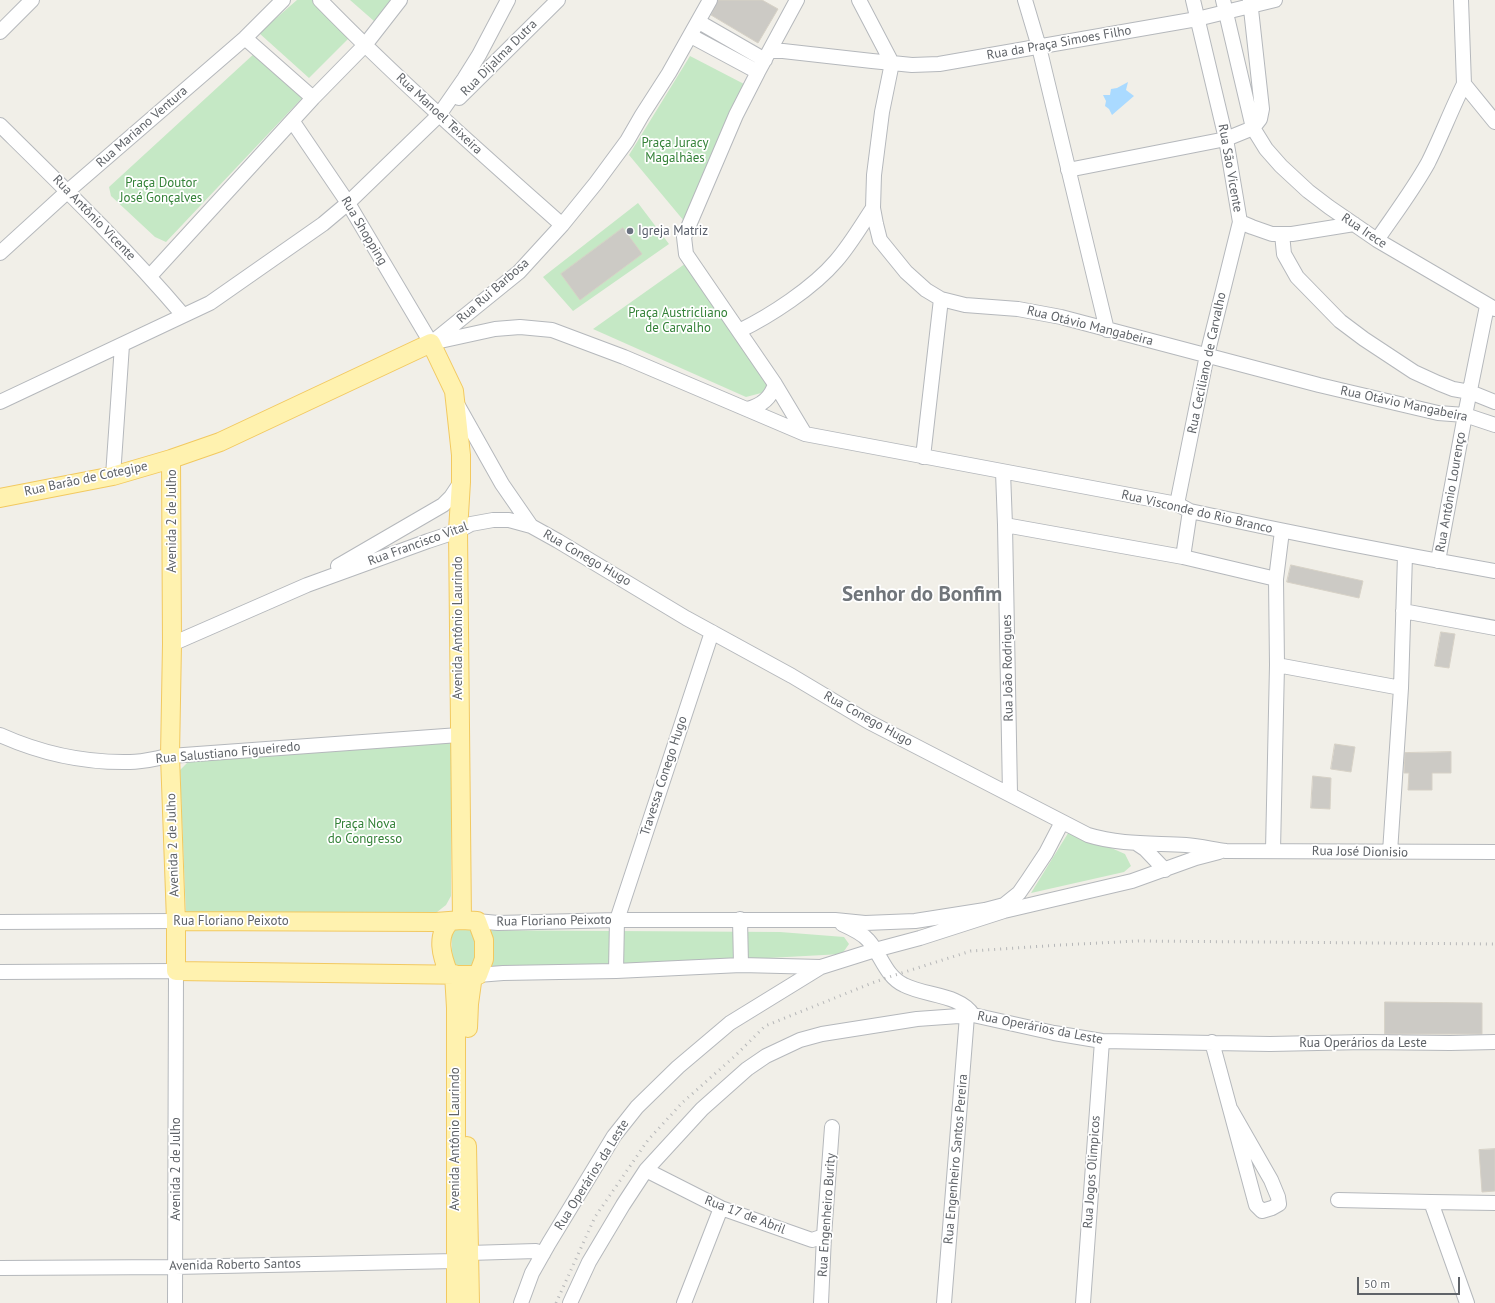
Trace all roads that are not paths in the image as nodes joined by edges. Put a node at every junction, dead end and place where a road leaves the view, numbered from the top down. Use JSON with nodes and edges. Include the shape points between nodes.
{"nodes":[{"id":1,"x":32,"y":0,"type":"edge"},
{"id":2,"x":283,"y":0,"type":"edge"},
{"id":3,"x":320,"y":0,"type":"edge"},
{"id":4,"x":400,"y":0,"type":"edge"},
{"id":5,"x":508,"y":0,"type":"edge"},
{"id":6,"x":558,"y":0,"type":"edge"},
{"id":7,"x":710,"y":0,"type":"edge"},
{"id":8,"x":797,"y":0,"type":"edge"},
{"id":9,"x":859,"y":0,"type":"edge"},
{"id":10,"x":1025,"y":0,"type":"edge"},
{"id":11,"x":1193,"y":0,"type":"edge"},
{"id":12,"x":1275,"y":0,"type":"edge"},
{"id":13,"x":1461,"y":0,"type":"edge"},
{"id":14,"x":1250,"y":3,"type":"edge"},
{"id":15,"x":1224,"y":6,"type":"edge"},
{"id":16,"x":1197,"y":19,"type":"junction"},
{"id":17,"x":699,"y":22,"type":"junction"},
{"id":18,"x":0,"y":32,"type":"edge"},
{"id":19,"x":691,"y":36,"type":"junction"},
{"id":20,"x":245,"y":38,"type":"junction"},
{"id":21,"x":365,"y":45,"type":"junction"},
{"id":22,"x":1039,"y":48,"type":"junction"},
{"id":23,"x":767,"y":55,"type":"junction"},
{"id":24,"x":892,"y":63,"type":"junction"},
{"id":25,"x":758,"y":72,"type":"junction"},
{"id":26,"x":1464,"y":84,"type":"junction"},
{"id":27,"x":313,"y":98,"type":"junction"},
{"id":28,"x":439,"y":115,"type":"junction"},
{"id":29,"x":293,"y":122,"type":"junction"},
{"id":30,"x":1495,"y":122,"type":"edge"},
{"id":31,"x":0,"y":125,"type":"edge"},
{"id":32,"x":1253,"y":128,"type":"junction"},
{"id":33,"x":1226,"y":139,"type":"junction"},
{"id":34,"x":1068,"y":170,"type":"junction"},
{"id":35,"x":68,"y":191,"type":"junction"},
{"id":36,"x":348,"y":203,"type":"junction"},
{"id":37,"x":873,"y":208,"type":"junction"},
{"id":38,"x":1240,"y":222,"type":"junction"},
{"id":39,"x":1354,"y":224,"type":"junction"},
{"id":40,"x":562,"y":225,"type":"junction"},
{"id":41,"x":1282,"y":234,"type":"junction"},
{"id":42,"x":1377,"y":240,"type":"junction"},
{"id":43,"x":0,"y":253,"type":"edge"},
{"id":44,"x":150,"y":276,"type":"junction"},
{"id":45,"x":941,"y":300,"type":"junction"},
{"id":46,"x":1491,"y":307,"type":"edge"},
{"id":47,"x":184,"y":315,"type":"junction"},
{"id":48,"x":1107,"y":330,"type":"junction"},
{"id":49,"x":739,"y":331,"type":"junction"},
{"id":50,"x":431,"y":343,"type":"junction"},
{"id":51,"x":122,"y":344,"type":"junction"},
{"id":52,"x":1207,"y":355,"type":"junction"},
{"id":53,"x":776,"y":384,"type":"junction"},
{"id":54,"x":1470,"y":392,"type":"junction"},
{"id":55,"x":455,"y":400,"type":"junction"},
{"id":56,"x":0,"y":402,"type":"edge"},
{"id":57,"x":1495,"y":402,"type":"edge"},
{"id":58,"x":747,"y":408,"type":"junction"},
{"id":59,"x":1465,"y":415,"type":"junction"},
{"id":60,"x":1495,"y":425,"type":"edge"},
{"id":61,"x":805,"y":434,"type":"junction"},
{"id":62,"x":923,"y":457,"type":"junction"},
{"id":63,"x":171,"y":459,"type":"junction"},
{"id":64,"x":1003,"y":472,"type":"junction"},
{"id":65,"x":113,"y":476,"type":"junction"},
{"id":66,"x":461,"y":482,"type":"junction"},
{"id":67,"x":0,"y":498,"type":"edge"},
{"id":68,"x":1177,"y":504,"type":"junction"},
{"id":69,"x":1190,"y":511,"type":"junction"},
{"id":70,"x":1006,"y":524,"type":"junction"},
{"id":71,"x":531,"y":526,"type":"junction"},
{"id":72,"x":458,"y":531,"type":"junction"},
{"id":73,"x":1282,"y":531,"type":"junction"},
{"id":74,"x":1405,"y":555,"type":"junction"},
{"id":75,"x":1183,"y":557,"type":"junction"},
{"id":76,"x":1438,"y":561,"type":"junction"},
{"id":77,"x":1495,"y":571,"type":"edge"},
{"id":78,"x":1276,"y":579,"type":"junction"},
{"id":79,"x":307,"y":585,"type":"junction"},
{"id":80,"x":1403,"y":611,"type":"junction"},
{"id":81,"x":1495,"y":628,"type":"edge"},
{"id":82,"x":712,"y":632,"type":"junction"},
{"id":83,"x":172,"y":644,"type":"junction"},
{"id":84,"x":1277,"y":665,"type":"junction"},
{"id":85,"x":1401,"y":688,"type":"junction"},
{"id":86,"x":0,"y":735,"type":"edge"},
{"id":87,"x":459,"y":736,"type":"junction"},
{"id":88,"x":170,"y":756,"type":"junction"},
{"id":89,"x":1010,"y":793,"type":"junction"},
{"id":90,"x":1065,"y":824,"type":"junction"},
{"id":91,"x":1136,"y":843,"type":"junction"},
{"id":92,"x":1273,"y":850,"type":"junction"},
{"id":93,"x":1226,"y":851,"type":"junction"},
{"id":94,"x":1390,"y":852,"type":"junction"},
{"id":95,"x":1495,"y":852,"type":"edge"},
{"id":96,"x":1165,"y":870,"type":"junction"},
{"id":97,"x":740,"y":919,"type":"junction"},
{"id":98,"x":617,"y":920,"type":"junction"},
{"id":99,"x":835,"y":920,"type":"junction"},
{"id":100,"x":176,"y":921,"type":"junction"},
{"id":101,"x":463,"y":921,"type":"junction"},
{"id":102,"x":0,"y":922,"type":"edge"},
{"id":103,"x":875,"y":950,"type":"junction"},
{"id":104,"x":741,"y":965,"type":"junction"},
{"id":105,"x":821,"y":966,"type":"junction"},
{"id":106,"x":176,"y":970,"type":"junction"},
{"id":107,"x":616,"y":971,"type":"junction"},
{"id":108,"x":0,"y":972,"type":"edge"},
{"id":109,"x":452,"y":974,"type":"junction"},
{"id":110,"x":476,"y":975,"type":"junction"},
{"id":111,"x":970,"y":1016,"type":"junction"},
{"id":112,"x":1102,"y":1041,"type":"junction"},
{"id":113,"x":1212,"y":1042,"type":"junction"},
{"id":114,"x":1495,"y":1042,"type":"edge"},
{"id":115,"x":1231,"y":1110,"type":"junction"},
{"id":116,"x":832,"y":1127,"type":"dead end"},
{"id":117,"x":646,"y":1170,"type":"junction"},
{"id":118,"x":1338,"y":1200,"type":"dead end"},
{"id":119,"x":1431,"y":1202,"type":"junction"},
{"id":120,"x":1495,"y":1203,"type":"edge"},
{"id":121,"x":721,"y":1208,"type":"junction"},
{"id":122,"x":824,"y":1236,"type":"junction"},
{"id":123,"x":543,"y":1254,"type":"junction"},
{"id":124,"x":462,"y":1257,"type":"junction"},
{"id":125,"x":176,"y":1267,"type":"junction"},
{"id":126,"x":0,"y":1268,"type":"edge"},
{"id":127,"x":176,"y":1303,"type":"edge"},
{"id":128,"x":456,"y":1303,"type":"edge"},
{"id":129,"x":470,"y":1303,"type":"edge"},
{"id":130,"x":521,"y":1303,"type":"edge"},
{"id":131,"x":570,"y":1303,"type":"edge"},
{"id":132,"x":684,"y":1303,"type":"edge"},
{"id":133,"x":821,"y":1303,"type":"edge"},
{"id":134,"x":944,"y":1303,"type":"edge"},
{"id":135,"x":1083,"y":1303,"type":"edge"},
{"id":136,"x":1467,"y":1303,"type":"edge"}],
"edges":[{"from":1,"to":18,"type":"street"},
{"from":2,"to":20,"type":"street","name":"Rua Mariano Ventura"},
{"from":3,"to":21,"type":"street","name":"Rua Manoel Teixeira"},
{"from":4,"to":21,"type":"street"},
{"from":5,"to":28,"type":"street","via":[[479,55]]},
{"from":6,"to":28,"type":"street","name":"Rua Dijalma Dutra","via":[[460,98]]},
{"from":7,"to":17,"type":"street","name":"Rua Rui Barbosa"},
{"from":8,"to":23,"type":"street"},
{"from":9,"to":24,"type":"street"},
{"from":10,"to":22,"type":"street"},
{"from":11,"to":16,"type":"street","name":"Rua São Vicente"},
{"from":12,"to":14,"type":"street","name":"Rua da Praça Simoes Filho"},
{"from":13,"to":26,"type":"street"},
{"from":14,"to":15,"type":"street","name":"Rua da Praça Simoes Filho"},
{"from":14,"to":32,"type":"street","via":[[1262,109],[1260,119]]},
{"from":15,"to":16,"type":"street","name":"Rua da Praça Simoes Filho"},
{"from":15,"to":32,"type":"street"},
{"from":16,"to":22,"type":"street","name":"Rua da Praça Simoes Filho"},
{"from":16,"to":33,"type":"street","name":"Rua São Vicente"},
{"from":17,"to":19,"type":"street","name":"Rua Rui Barbosa"},
{"from":17,"to":23,"type":"street"},
{"from":19,"to":25,"type":"street"},
{"from":19,"to":40,"type":"street","name":"Rua Rui Barbosa","via":[[627,141]]},
{"from":20,"to":27,"type":"street"},
{"from":20,"to":35,"type":"street","name":"Rua Mariano Ventura"},
{"from":21,"to":27,"type":"street"},
{"from":21,"to":28,"type":"street","name":"Rua Manoel Teixeira"},
{"from":22,"to":24,"type":"street","name":"Rua da Praça Simoes Filho","via":[[939,64]]},
{"from":22,"to":34,"type":"street"},
{"from":23,"to":24,"type":"street","name":"Rua da Praça Simoes Filho","via":[[790,51]]},
{"from":23,"to":25,"type":"street"},
{"from":24,"to":37,"type":"street","name":"Rua Otávio Mangabeira","via":[[880,127]]},
{"from":25,"to":49,"type":"street","via":[[736,115],[684,237],[686,254]]},
{"from":26,"to":30,"type":"street"},
{"from":26,"to":42,"type":"street","via":[[1427,165]]},
{"from":27,"to":29,"type":"street"},
{"from":28,"to":36,"type":"street"},
{"from":28,"to":40,"type":"street","name":"Rua Manoel Teixeira"},
{"from":29,"to":36,"type":"street","name":"Rua Shopping"},
{"from":29,"to":44,"type":"street"},
{"from":31,"to":35,"type":"street","name":"Rua Antônio Vicente"},
{"from":32,"to":33,"type":"street"},
{"from":32,"to":39,"type":"street","name":"Rua Irece","via":[[1281,166],[1329,207]]},
{"from":33,"to":34,"type":"street"},
{"from":33,"to":38,"type":"street","name":"Rua São Vicente"},
{"from":34,"to":48,"type":"street"},
{"from":35,"to":43,"type":"street","name":"Rua Mariano Ventura"},
{"from":35,"to":44,"type":"street","name":"Rua Antônio Vicente"},
{"from":36,"to":47,"type":"street","via":[[324,224],[210,303]]},
{"from":36,"to":50,"type":"street","name":"Rua Shopping"},
{"from":37,"to":45,"type":"street","name":"Rua Otávio Mangabeira","via":[[880,240],[906,272]]},
{"from":37,"to":49,"type":"street","via":[[836,262],[760,321]]},
{"from":38,"to":41,"type":"street","name":"Rua São Vicente","via":[[1272,234]]},
{"from":38,"to":52,"type":"street","name":"Rua Ceciliano de Carvalho"},
{"from":39,"to":41,"type":"street","name":"Rua São Vicente"},
{"from":39,"to":42,"type":"street","name":"Rua Irece"},
{"from":40,"to":50,"type":"street","name":"Rua Rui Barbosa","via":[[519,272]]},
{"from":41,"to":54,"type":"street","name":"Rua Otávio Mangabeira","via":[[1284,254],[1297,277],[1340,321],[1414,372],[1453,389]]},
{"from":42,"to":46,"type":"street","name":"Rua Irece"},
{"from":44,"to":47,"type":"street","name":"Rua Antônio Vicente"},
{"from":45,"to":48,"type":"street","name":"Rua Otávio Mangabeira","via":[[965,306],[1018,309],[1061,317]]},
{"from":45,"to":62,"type":"street"},
{"from":46,"to":54,"type":"street","name":"Rua Antônio Lourenço"},
{"from":47,"to":51,"type":"street"},
{"from":48,"to":52,"type":"street","name":"Rua Otávio Mangabeira"},
{"from":49,"to":53,"type":"street"},
{"from":50,"to":55,"type":"main road","name":"Avenida Antônio Laurindo","via":[[454,391]]},
{"from":50,"to":58,"type":"street","name":"Rua Visconde do Rio Branco","via":[[495,329],[552,330]]},
{"from":50,"to":63,"type":"main road","name":"Rua Rui Barbosa","via":[[220,442]]},
{"from":51,"to":56,"type":"street"},
{"from":51,"to":65,"type":"street"},
{"from":52,"to":59,"type":"street","name":"Rua Otávio Mangabeira","via":[[1438,413]]},
{"from":52,"to":68,"type":"street","name":"Rua Ceciliano de Carvalho"},
{"from":53,"to":58,"type":"street","via":[[772,393],[762,403]]},
{"from":53,"to":61,"type":"street"},
{"from":54,"to":57,"type":"street","name":"Rua Otávio Mangabeira"},
{"from":54,"to":59,"type":"street","name":"Rua Antônio Lourenço"},
{"from":55,"to":66,"type":"main road","name":"Avenida Antônio Laurindo"},
{"from":55,"to":71,"type":"street","via":[[502,484]]},
{"from":58,"to":61,"type":"street","name":"Rua Visconde do Rio Branco"},
{"from":59,"to":60,"type":"street","name":"Rua Otávio Mangabeira"},
{"from":59,"to":76,"type":"street","name":"Rua Antônio Lourenço"},
{"from":61,"to":62,"type":"street","name":"Rua Visconde do Rio Branco"},
{"from":62,"to":64,"type":"street","name":"Rua Visconde do Rio Branco"},
{"from":63,"to":65,"type":"main road","name":"Rua Barão de Cotegipe"},
{"from":63,"to":83,"type":"main road","name":"Avenida 2 de Julho"},
{"from":64,"to":68,"type":"street","name":"Rua Visconde do Rio Branco"},
{"from":64,"to":70,"type":"street","name":"Rua João Rodrigues"},
{"from":65,"to":67,"type":"main road","name":"Rua Barão de Cotegipe"},
{"from":66,"to":72,"type":"main road","name":"Avenida Antônio Laurindo"},
{"from":66,"to":79,"type":"street","name":"Rua Francisco Vital","via":[[443,505]]},
{"from":68,"to":69,"type":"street","name":"Rua Visconde do Rio Branco"},
{"from":69,"to":73,"type":"street","name":"Rua Visconde do Rio Branco"},
{"from":69,"to":75,"type":"street"},
{"from":70,"to":75,"type":"street"},
{"from":70,"to":89,"type":"street","name":"Rua João Rodrigues"},
{"from":71,"to":72,"type":"street","name":"Rua Francisco Vital","via":[[509,520],[492,520],[471,524]]},
{"from":71,"to":82,"type":"street","name":"Rua Conego Hugo"},
{"from":72,"to":79,"type":"street","name":"Rua Francisco Vital"},
{"from":72,"to":87,"type":"main road","name":"Avenida Antônio Laurindo"},
{"from":73,"to":74,"type":"street","name":"Rua Visconde do Rio Branco"},
{"from":73,"to":78,"type":"street"},
{"from":74,"to":76,"type":"street","name":"Rua Visconde do Rio Branco"},
{"from":74,"to":80,"type":"street"},
{"from":75,"to":78,"type":"street"},
{"from":76,"to":77,"type":"street","name":"Rua Visconde do Rio Branco"},
{"from":78,"to":84,"type":"street"},
{"from":79,"to":83,"type":"street","name":"Rua Francisco Vital"},
{"from":80,"to":81,"type":"street"},
{"from":80,"to":85,"type":"street"},
{"from":82,"to":89,"type":"street","name":"Rua Conego Hugo","via":[[869,722]]},
{"from":82,"to":98,"type":"street","name":"Travessa Conego Hugo"},
{"from":83,"to":88,"type":"main road","name":"Avenida 2 de Julho"},
{"from":84,"to":85,"type":"street"},
{"from":84,"to":92,"type":"street"},
{"from":85,"to":94,"type":"street"},
{"from":86,"to":88,"type":"street","name":"Rua Salustiano Figueiredo","via":[[39,750],[100,761],[131,762]]},
{"from":87,"to":88,"type":"street","name":"Rua Salustiano Figueiredo"},
{"from":87,"to":101,"type":"main road","name":"Avenida Antônio Laurindo"},
{"from":88,"to":100,"type":"main road","name":"Avenida 2 de Julho"},
{"from":89,"to":90,"type":"street","name":"Rua Conego Hugo"},
{"from":90,"to":91,"type":"street","name":"Rua Conego Hugo","via":[[1105,840]]},
{"from":90,"to":99,"type":"street","name":"Rua Floriano Peixoto","via":[[1060,826],[1046,853],[1019,893],[1004,905],[915,922],[865,923]]},
{"from":91,"to":93,"type":"street","name":"Rua Conego Hugo","via":[[1188,845]]},
{"from":91,"to":96,"type":"street"},
{"from":92,"to":93,"type":"street","name":"Rua José Dionisio"},
{"from":92,"to":94,"type":"street","name":"Rua José Dionisio"},
{"from":93,"to":96,"type":"street","via":[[1196,858]]},
{"from":94,"to":95,"type":"street","name":"Rua José Dionisio"},
{"from":96,"to":103,"type":"street","via":[[1132,882],[1004,911]]},
{"from":97,"to":98,"type":"street","name":"Rua Floriano Peixoto"},
{"from":97,"to":99,"type":"street","name":"Rua Floriano Peixoto"},
{"from":97,"to":104,"type":"street"},
{"from":98,"to":101,"type":"street","name":"Rua Floriano Peixoto","via":[[498,923]]},
{"from":98,"to":107,"type":"street","name":"Travessa Conego Hugo"},
{"from":99,"to":103,"type":"street","via":[[866,938]]},
{"from":100,"to":101,"type":"main road","name":"Rua Floriano Peixoto"},
{"from":100,"to":102,"type":"street","name":"Rua Floriano Peixoto"},
{"from":100,"to":106,"type":"main road","name":"Avenida 2 de Julho"},
{"from":101,"to":109,"type":"main road","via":[[447,925],[441,944],[442,956]]},
{"from":101,"to":110,"type":"main road","via":[[484,940],[484,959]]},
{"from":103,"to":105,"type":"street"},
{"from":103,"to":111,"type":"street","via":[[883,965],[903,985],[957,1001],[969,1009]]},
{"from":104,"to":105,"type":"street"},
{"from":104,"to":107,"type":"street"},
{"from":105,"to":123,"type":"street","name":"Rua Operários da Leste","via":[[730,1024],[655,1087],[614,1136]]},
{"from":106,"to":108,"type":"street"},
{"from":106,"to":109,"type":"main road"},
{"from":106,"to":125,"type":"street","name":"Avenida 2 de Julho"},
{"from":107,"to":110,"type":"street"},
{"from":109,"to":110,"type":"main road"},
{"from":109,"to":124,"type":"main road","name":"Avenida Antônio Laurindo","via":[[456,1008]]},
{"from":110,"to":124,"type":"main road","name":"Avenida Antônio Laurindo","via":[[469,1004],[467,1155]]},
{"from":111,"to":112,"type":"street","name":"Rua Operários da Leste"},
{"from":111,"to":117,"type":"street","name":"Rua Operários da Leste","via":[[917,1019],[822,1034],[800,1040],[766,1056],[702,1108]]},
{"from":111,"to":134,"type":"street","name":"Rua Engenheiro Santos Pereira"},
{"from":112,"to":113,"type":"street","name":"Rua Operários da Leste"},
{"from":112,"to":135,"type":"street","name":"Rua Jogos Olimpicos"},
{"from":113,"to":114,"type":"street","name":"Rua Operários da Leste"},
{"from":113,"to":115,"type":"street"},
{"from":115,"to":115,"type":"street","via":[[1256,1205],[1262,1211],[1272,1208],[1279,1204],[1271,1180]]},
{"from":116,"to":122,"type":"street","name":"Rua Engenheiro Burity"},
{"from":117,"to":121,"type":"street","name":"Rua 17 de Abril"},
{"from":117,"to":131,"type":"street","name":"Rua Operários da Leste","via":[[589,1262]]},
{"from":118,"to":119,"type":"street"},
{"from":119,"to":120,"type":"street"},
{"from":119,"to":136,"type":"street"},
{"from":121,"to":122,"type":"street","name":"Rua 17 de Abril","via":[[812,1240]]},
{"from":121,"to":132,"type":"street"},
{"from":122,"to":133,"type":"street","name":"Rua Engenheiro Burity"},
{"from":123,"to":124,"type":"street","name":"Avenida Roberto Santos","via":[[536,1251]]},
{"from":123,"to":130,"type":"street","name":"Rua Operários da Leste","via":[[532,1273]]},
{"from":124,"to":125,"type":"street","name":"Avenida Roberto Santos"},
{"from":124,"to":128,"type":"main road","name":"Avenida Antônio Laurindo"},
{"from":124,"to":129,"type":"main road","name":"Avenida Antônio Laurindo"},
{"from":125,"to":126,"type":"street","name":"Avenida Roberto Santos"},
{"from":125,"to":127,"type":"street","name":"Avenida 2 de Julho"}]}
